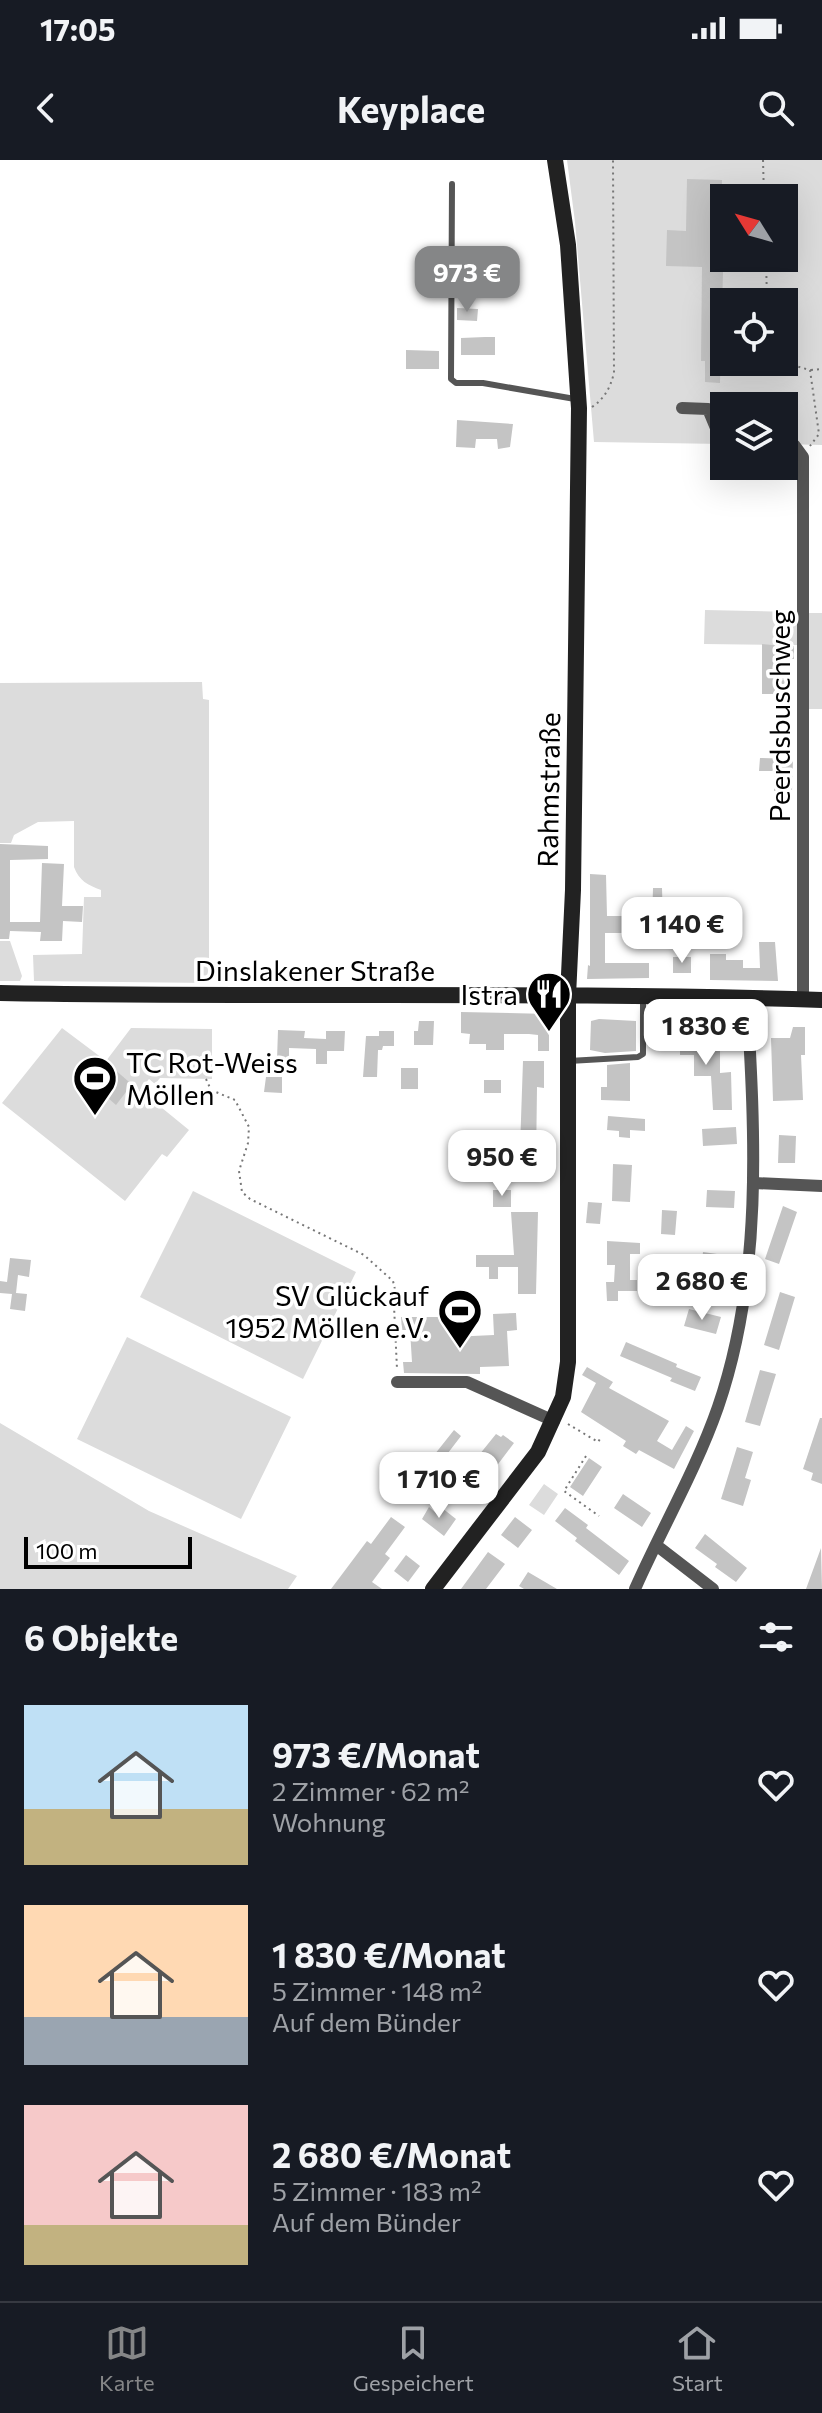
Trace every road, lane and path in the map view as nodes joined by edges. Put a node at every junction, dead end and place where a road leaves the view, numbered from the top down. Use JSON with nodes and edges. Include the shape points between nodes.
{"nodes":[{"id":1,"x":555,"y":160,"type":"edge"},
{"id":2,"x":613,"y":160,"type":"edge"},
{"id":3,"x":763,"y":160,"type":"edge"},
{"id":4,"x":452,"y":184,"type":"dead end"},
{"id":5,"x":764,"y":184,"type":"edge"},
{"id":6,"x":798,"y":367,"type":"edge"},
{"id":7,"x":822,"y":369,"type":"edge"},
{"id":8,"x":810,"y":370,"type":"junction"},
{"id":9,"x":579,"y":404,"type":"junction"},
{"id":10,"x":682,"y":408,"type":"dead end"},
{"id":11,"x":710,"y":414,"type":"edge"},
{"id":12,"x":820,"y":434,"type":"edge"},
{"id":13,"x":798,"y":450,"type":"edge"},
{"id":14,"x":803,"y":457,"type":"junction"},
{"id":15,"x":0,"y":993,"type":"edge"},
{"id":16,"x":568,"y":996,"type":"junction"},
{"id":17,"x":643,"y":997,"type":"junction"},
{"id":18,"x":674,"y":998,"type":"junction"},
{"id":19,"x":747,"y":998,"type":"junction"},
{"id":20,"x":803,"y":999,"type":"junction"},
{"id":21,"x":822,"y":1000,"type":"edge"},
{"id":22,"x":749,"y":1034,"type":"junction"},
{"id":23,"x":569,"y":1061,"type":"junction"},
{"id":24,"x":206,"y":1079,"type":"dead end"},
{"id":25,"x":754,"y":1183,"type":"junction"},
{"id":26,"x":822,"y":1186,"type":"edge"},
{"id":27,"x":397,"y":1382,"type":"joint"},
{"id":28,"x":554,"y":1421,"type":"junction"},
{"id":29,"x":600,"y":1439,"type":"dead end"},
{"id":30,"x":586,"y":1456,"type":"dead end"},
{"id":31,"x":599,"y":1516,"type":"dead end"},
{"id":32,"x":656,"y":1545,"type":"junction"},
{"id":33,"x":433,"y":1589,"type":"edge"},
{"id":34,"x":635,"y":1589,"type":"edge"},
{"id":35,"x":713,"y":1589,"type":"edge"}],
"edges":[{"from":1,"to":9,"type":"main road","name":"Rahmstraße","via":[[568,245]]},
{"from":2,"to":9,"type":"path","via":[[614,373],[601,401],[591,407]]},
{"from":3,"to":5,"type":"path"},
{"from":4,"to":9,"type":"lane","via":[[451,379]]},
{"from":6,"to":8,"type":"path"},
{"from":7,"to":8,"type":"path"},
{"from":8,"to":12,"type":"path"},
{"from":9,"to":16,"type":"main road","name":"Rahmstraße"},
{"from":10,"to":11,"type":"street","via":[[708,409]]},
{"from":12,"to":14,"type":"path"},
{"from":13,"to":14,"type":"street"},
{"from":14,"to":20,"type":"street","name":"Peerdsbuschweg"},
{"from":15,"to":16,"type":"main road","name":"Dinslakener Straße"},
{"from":16,"to":17,"type":"main road","name":"Dinslakener Straße"},
{"from":16,"to":23,"type":"main road","name":"Rahmstraße"},
{"from":17,"to":18,"type":"main road","name":"Dinslakener Straße"},
{"from":17,"to":23,"type":"lane","via":[[643,1054]]},
{"from":18,"to":19,"type":"main road","name":"Dinslakener Straße"},
{"from":18,"to":22,"type":"lane","via":[[676,1034]]},
{"from":19,"to":20,"type":"main road","name":"Dinslakener Straße"},
{"from":19,"to":22,"type":"street"},
{"from":20,"to":21,"type":"main road","name":"Dinslakener Straße"},
{"from":22,"to":25,"type":"street"},
{"from":23,"to":28,"type":"main road","name":"Rahmstraße","via":[[568,1362]]},
{"from":24,"to":27,"type":"path","via":[[211,1090],[235,1100],[249,1127],[239,1171],[242,1192],[364,1255],[393,1281]]},
{"from":25,"to":26,"type":"street"},
{"from":25,"to":32,"type":"street","via":[[734,1352],[708,1434]]},
{"from":27,"to":28,"type":"street","via":[[467,1382]]},
{"from":28,"to":29,"type":"path"},
{"from":28,"to":33,"type":"main road","name":"Rahmstraße","via":[[538,1452]]},
{"from":30,"to":31,"type":"path","via":[[564,1491]]},
{"from":32,"to":34,"type":"street"},
{"from":32,"to":35,"type":"street"}]}
